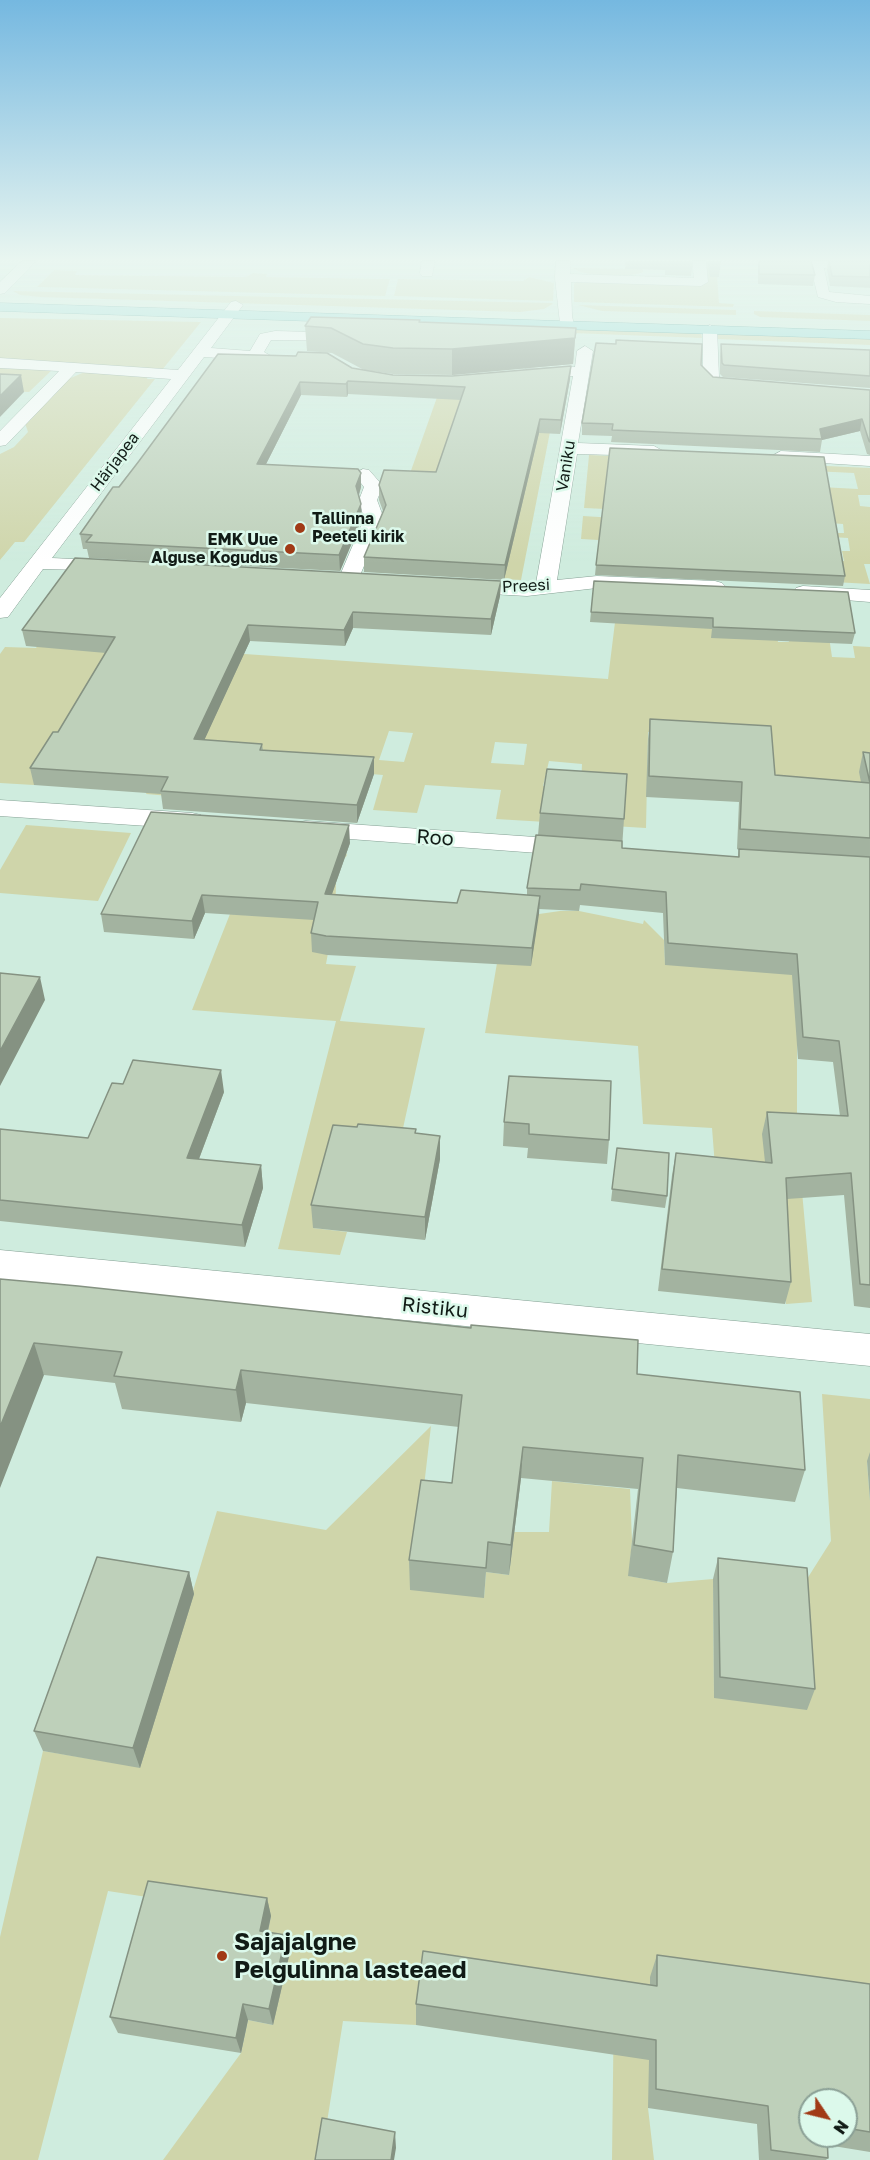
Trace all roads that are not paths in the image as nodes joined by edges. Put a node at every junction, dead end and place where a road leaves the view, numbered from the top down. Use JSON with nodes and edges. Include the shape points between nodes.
{"nodes":[{"id":1,"x":191,"y":362,"type":"edge"},
{"id":2,"x":582,"y":362,"type":"edge"},
{"id":3,"x":711,"y":362,"type":"edge"},
{"id":4,"x":0,"y":363,"type":"edge"},
{"id":5,"x":72,"y":367,"type":"junction"},
{"id":6,"x":580,"y":371,"type":"junction"},
{"id":7,"x":181,"y":375,"type":"junction"},
{"id":8,"x":511,"y":375,"type":"edge"},
{"id":9,"x":763,"y":387,"type":"edge"},
{"id":10,"x":0,"y":441,"type":"edge"},
{"id":11,"x":569,"y":448,"type":"junction"},
{"id":12,"x":676,"y":452,"type":"edge"},
{"id":13,"x":762,"y":456,"type":"edge"},
{"id":14,"x":870,"y":461,"type":"edge"},
{"id":15,"x":363,"y":474,"type":"edge"},
{"id":16,"x":37,"y":563,"type":"junction"},
{"id":17,"x":136,"y":569,"type":"edge"},
{"id":18,"x":326,"y":579,"type":"edge"},
{"id":19,"x":433,"y":585,"type":"edge"},
{"id":20,"x":546,"y":586,"type":"junction"},
{"id":21,"x":734,"y":588,"type":"edge"},
{"id":22,"x":782,"y":591,"type":"edge"},
{"id":23,"x":870,"y":596,"type":"edge"},
{"id":24,"x":0,"y":612,"type":"edge"},
{"id":25,"x":0,"y":807,"type":"edge"},
{"id":26,"x":216,"y":823,"type":"edge"},
{"id":27,"x":282,"y":827,"type":"edge"},
{"id":28,"x":607,"y":850,"type":"edge"},
{"id":29,"x":0,"y":1265,"type":"edge"},
{"id":30,"x":870,"y":1350,"type":"edge"}],
"edges":[{"from":1,"to":7,"type":"street","name":"Härjapea"},
{"from":2,"to":6,"type":"street","name":"Vaniku"},
{"from":3,"to":9,"type":"street","via":[[711,379],[731,386]]},
{"from":4,"to":5,"type":"street"},
{"from":5,"to":7,"type":"street"},
{"from":5,"to":10,"type":"street"},
{"from":6,"to":8,"type":"street"},
{"from":6,"to":11,"type":"street","name":"Vaniku"},
{"from":7,"to":16,"type":"street","name":"Härjapea"},
{"from":11,"to":12,"type":"street"},
{"from":11,"to":20,"type":"street","name":"Vaniku"},
{"from":13,"to":14,"type":"street"},
{"from":15,"to":18,"type":"street","via":[[374,486],[368,500],[374,519],[357,581]]},
{"from":16,"to":17,"type":"street"},
{"from":16,"to":24,"type":"street","name":"Härjapea"},
{"from":19,"to":20,"type":"street","name":"Preesi","via":[[527,590]]},
{"from":20,"to":21,"type":"street","name":"Preesi","via":[[597,582]]},
{"from":22,"to":23,"type":"street"},
{"from":25,"to":26,"type":"street"},
{"from":27,"to":28,"type":"street","name":"Roo"},
{"from":29,"to":30,"type":"street","name":"Ristiku"}]}
